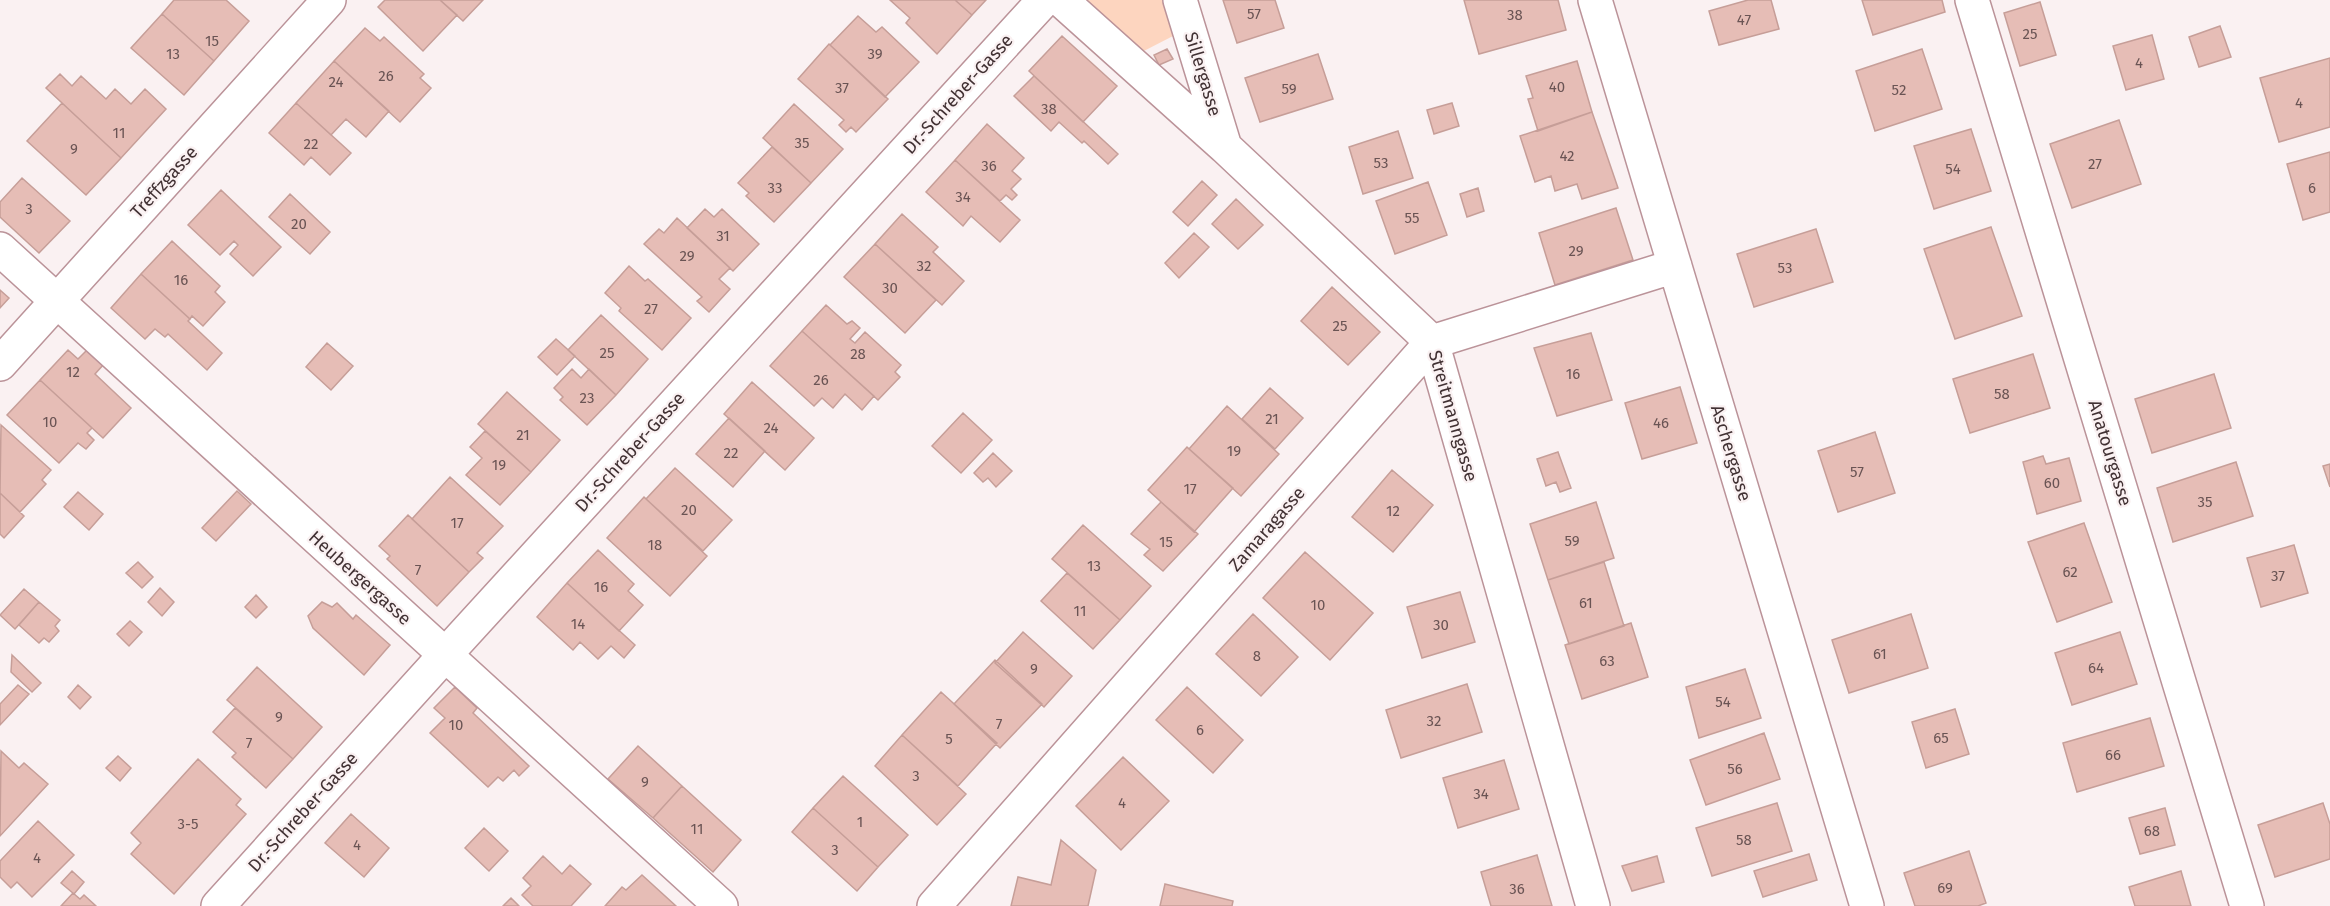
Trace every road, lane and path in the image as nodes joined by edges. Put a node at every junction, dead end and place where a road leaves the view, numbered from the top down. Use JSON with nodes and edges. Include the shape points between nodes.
{"nodes":[{"id":1,"x":329,"y":0,"type":"edge"},
{"id":2,"x":1044,"y":0,"type":"edge"},
{"id":3,"x":1061,"y":0,"type":"edge"},
{"id":4,"x":1180,"y":0,"type":"edge"},
{"id":5,"x":1595,"y":0,"type":"edge"},
{"id":6,"x":1972,"y":0,"type":"edge"},
{"id":7,"x":1225,"y":147,"type":"junction"},
{"id":8,"x":0,"y":249,"type":"edge"},
{"id":9,"x":1675,"y":266,"type":"junction"},
{"id":10,"x":57,"y":300,"type":"junction"},
{"id":11,"x":1432,"y":342,"type":"junction"},
{"id":12,"x":0,"y":364,"type":"edge"},
{"id":13,"x":445,"y":655,"type":"junction"},
{"id":14,"x":218,"y":906,"type":"edge"},
{"id":15,"x":721,"y":906,"type":"edge"},
{"id":16,"x":934,"y":906,"type":"edge"},
{"id":17,"x":1593,"y":906,"type":"edge"},
{"id":18,"x":1867,"y":906,"type":"edge"},
{"id":19,"x":2247,"y":906,"type":"edge"}],
"edges":[{"from":1,"to":10,"type":"street","name":"Treffzgasse"},
{"from":2,"to":13,"type":"street","name":"Dr.-Schreber-Gasse"},
{"from":3,"to":7,"type":"street","name":"Streitmanngasse"},
{"from":4,"to":7,"type":"street","name":"Sillergasse"},
{"from":5,"to":9,"type":"street","name":"Aschergasse"},
{"from":6,"to":19,"type":"street","name":"Anatourgasse"},
{"from":7,"to":11,"type":"street","name":"Streitmanngasse"},
{"from":8,"to":10,"type":"street","name":"Heubergergasse"},
{"from":9,"to":11,"type":"street"},
{"from":9,"to":18,"type":"street","name":"Aschergasse"},
{"from":10,"to":12,"type":"street","name":"Treffzgasse"},
{"from":10,"to":13,"type":"street","name":"Heubergergasse"},
{"from":11,"to":16,"type":"street","name":"Zamaragasse"},
{"from":11,"to":17,"type":"street","name":"Streitmanngasse"},
{"from":13,"to":14,"type":"street","name":"Dr.-Schreber-Gasse"},
{"from":13,"to":15,"type":"street","name":"Heubergergasse"}]}
